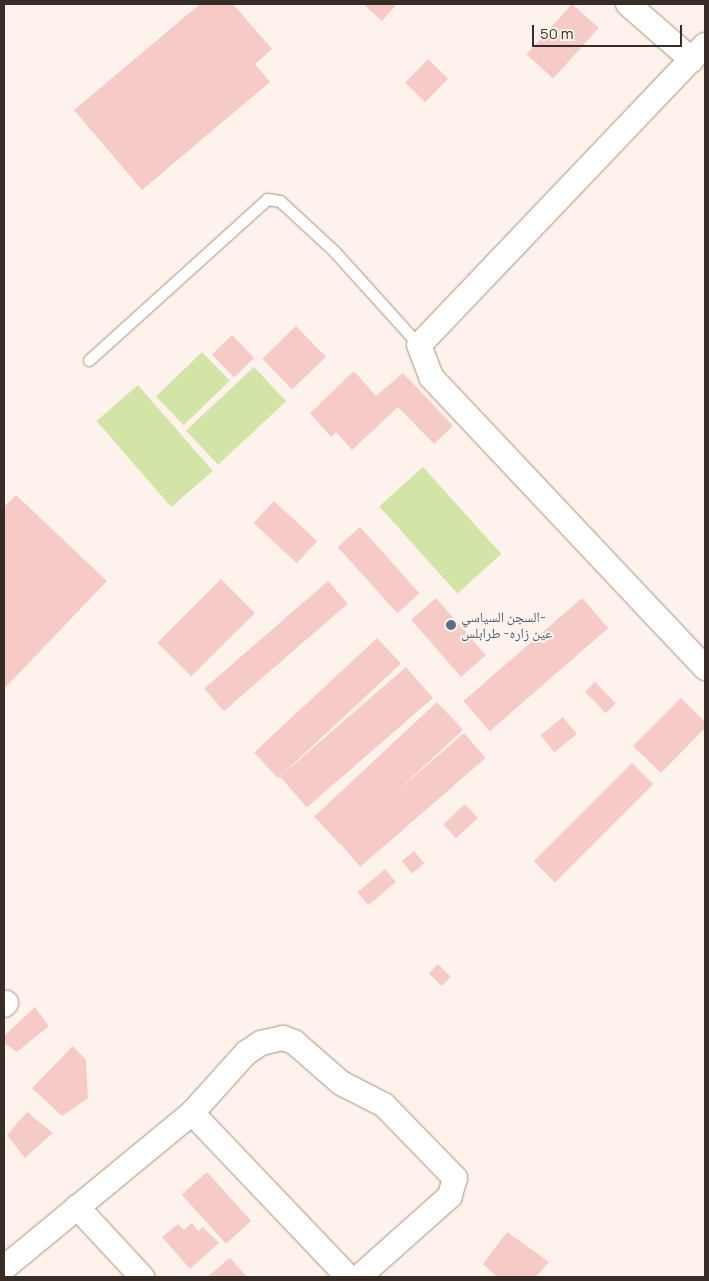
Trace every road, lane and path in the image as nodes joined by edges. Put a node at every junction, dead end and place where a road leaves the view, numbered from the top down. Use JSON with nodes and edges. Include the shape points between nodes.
{"nodes":[{"id":1,"x":628,"y":4,"type":"edge"},
{"id":2,"x":698,"y":53,"type":"edge"},
{"id":3,"x":419,"y":345,"type":"junction"},
{"id":4,"x":89,"y":360,"type":"dead end"},
{"id":5,"x":705,"y":668,"type":"edge"},
{"id":6,"x":192,"y":1113,"type":"junction"},
{"id":7,"x":77,"y":1207,"type":"junction"},
{"id":8,"x":4,"y":1268,"type":"edge"},
{"id":9,"x":142,"y":1277,"type":"edge"},
{"id":10,"x":348,"y":1277,"type":"edge"},
{"id":11,"x":359,"y":1277,"type":"edge"}],
"edges":[{"from":1,"to":2,"type":"street"},
{"from":2,"to":3,"type":"street"},
{"from":3,"to":4,"type":"lane","via":[[334,251],[280,201],[267,199]]},
{"from":3,"to":5,"type":"street","via":[[431,377]]},
{"from":6,"to":7,"type":"street"},
{"from":6,"to":10,"type":"street"},
{"from":6,"to":11,"type":"street","via":[[246,1053],[261,1043],[283,1038],[294,1042],[340,1083],[384,1105],[448,1168],[455,1190]]},
{"from":7,"to":8,"type":"street"},
{"from":7,"to":9,"type":"street"}]}
